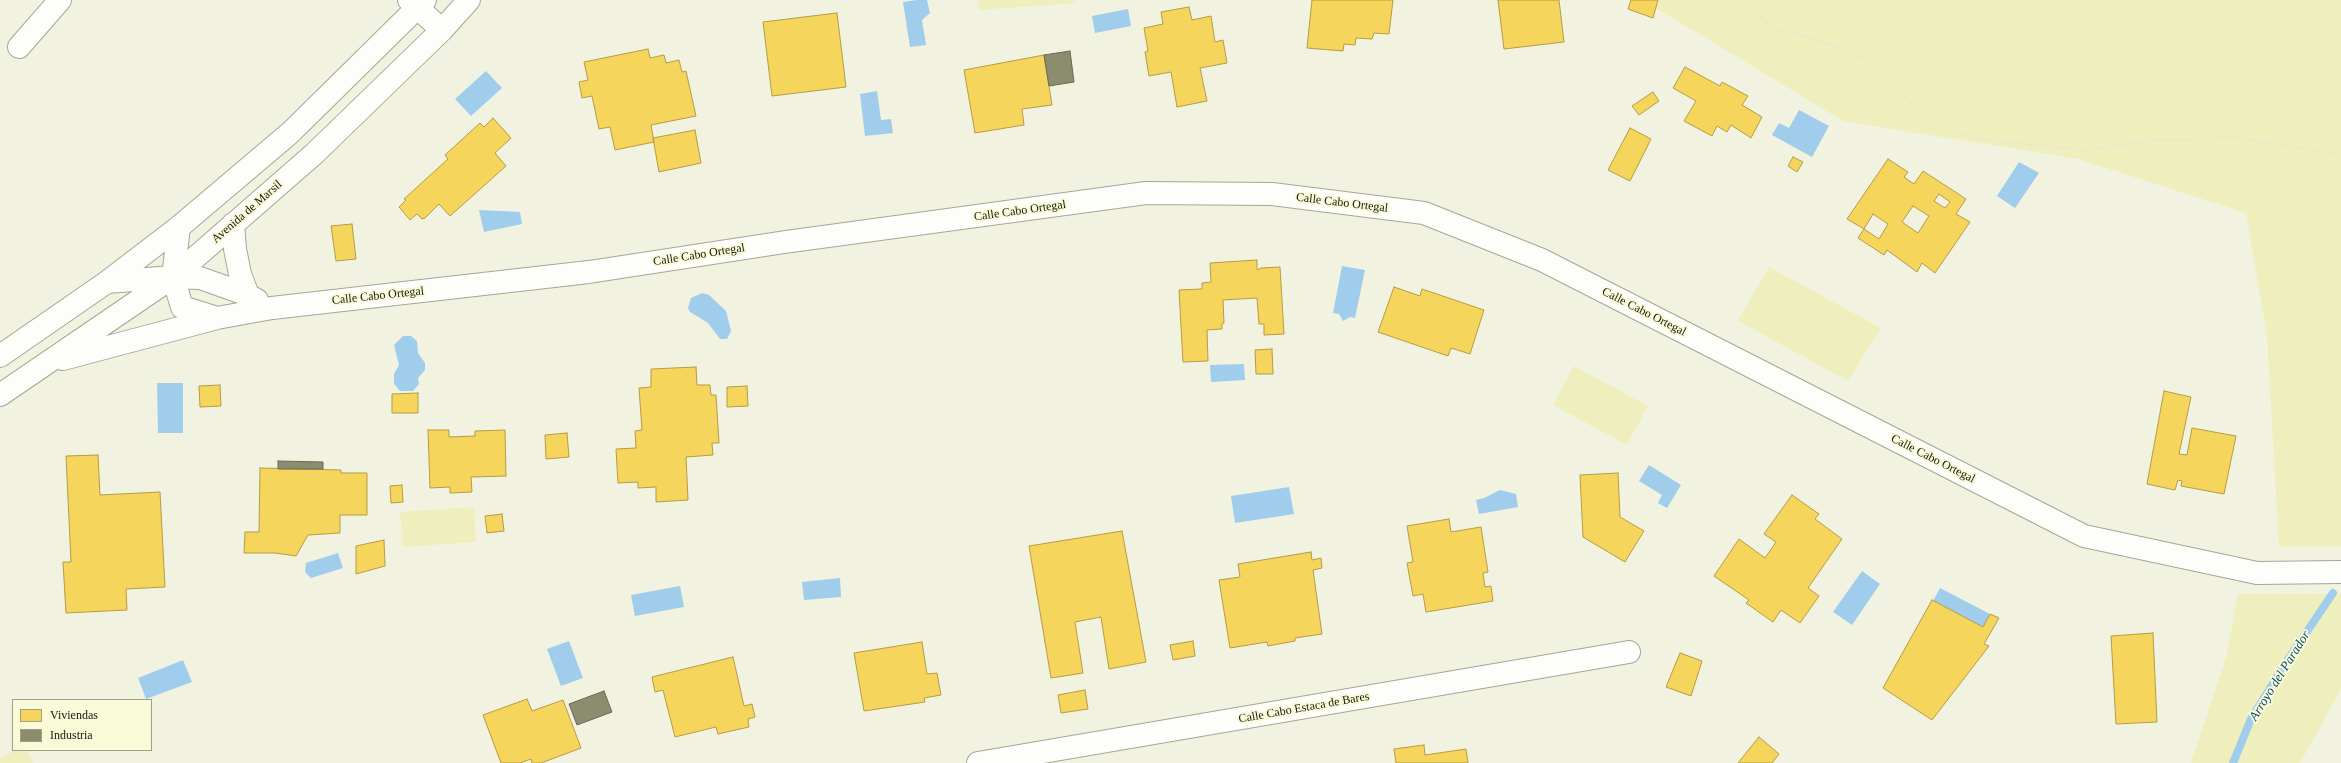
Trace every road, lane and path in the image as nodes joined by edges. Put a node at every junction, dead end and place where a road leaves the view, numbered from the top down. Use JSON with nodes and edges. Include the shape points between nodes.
{"nodes":[{"id":1,"x":60,"y":0,"type":"edge"},
{"id":2,"x":469,"y":0,"type":"edge"},
{"id":3,"x":1739,"y":0,"type":"edge"},
{"id":4,"x":417,"y":3,"type":"edge"},
{"id":5,"x":442,"y":30,"type":"junction"},
{"id":6,"x":19,"y":47,"type":"dead end"},
{"id":7,"x":2341,"y":155,"type":"edge"},
{"id":8,"x":233,"y":224,"type":"junction"},
{"id":9,"x":179,"y":227,"type":"junction"},
{"id":10,"x":173,"y":277,"type":"junction"},
{"id":11,"x":107,"y":282,"type":"junction"},
{"id":12,"x":248,"y":295,"type":"junction"},
{"id":13,"x":272,"y":308,"type":"junction"},
{"id":14,"x":217,"y":318,"type":"junction"},
{"id":15,"x":0,"y":356,"type":"edge"},
{"id":16,"x":46,"y":364,"type":"junction"},
{"id":17,"x":0,"y":395,"type":"edge"},
{"id":18,"x":2341,"y":572,"type":"edge"},
{"id":19,"x":1629,"y":652,"type":"dead end"},
{"id":20,"x":1079,"y":755,"type":"edge"},
{"id":21,"x":978,"y":763,"type":"edge"}],
"edges":[{"from":1,"to":6,"type":"street"},
{"from":2,"to":5,"type":"street","name":"Avenida de Marsil"},
{"from":3,"to":7,"type":"path","via":[[1773,28],[1852,50],[1936,123],[1975,139],[2086,150],[2158,140],[2238,138]]},
{"from":4,"to":5,"type":"street"},
{"from":4,"to":9,"type":"street","via":[[290,133]]},
{"from":5,"to":8,"type":"street","name":"Avenida de Marsil","via":[[314,154]]},
{"from":8,"to":10,"type":"street","name":"Avenida de Marsil"},
{"from":8,"to":12,"type":"street","via":[[240,274]]},
{"from":9,"to":10,"type":"street"},
{"from":9,"to":11,"type":"street"},
{"from":10,"to":11,"type":"street"},
{"from":10,"to":12,"type":"street","via":[[200,278]]},
{"from":10,"to":14,"type":"street","via":[[182,307]]},
{"from":10,"to":16,"type":"street","name":"Avenida de Marsil"},
{"from":11,"to":15,"type":"street"},
{"from":12,"to":13,"type":"street"},
{"from":13,"to":14,"type":"street","name":"Calle Cabo Ortegal"},
{"from":13,"to":18,"type":"street","name":"Calle Cabo Ortegal","via":[[589,272],[785,242],[1146,194],[1272,194],[1424,213],[1542,260],[2084,536],[2258,573]]},
{"from":14,"to":16,"type":"street","name":"Calle Cabo Ortegal"},
{"from":16,"to":17,"type":"street","name":"Avenida de Marsil"},
{"from":19,"to":20,"type":"street","name":"Calle Cabo Estaca de Bares"},
{"from":20,"to":21,"type":"street","name":"Calle Cabo Estaca de Bares"}]}
